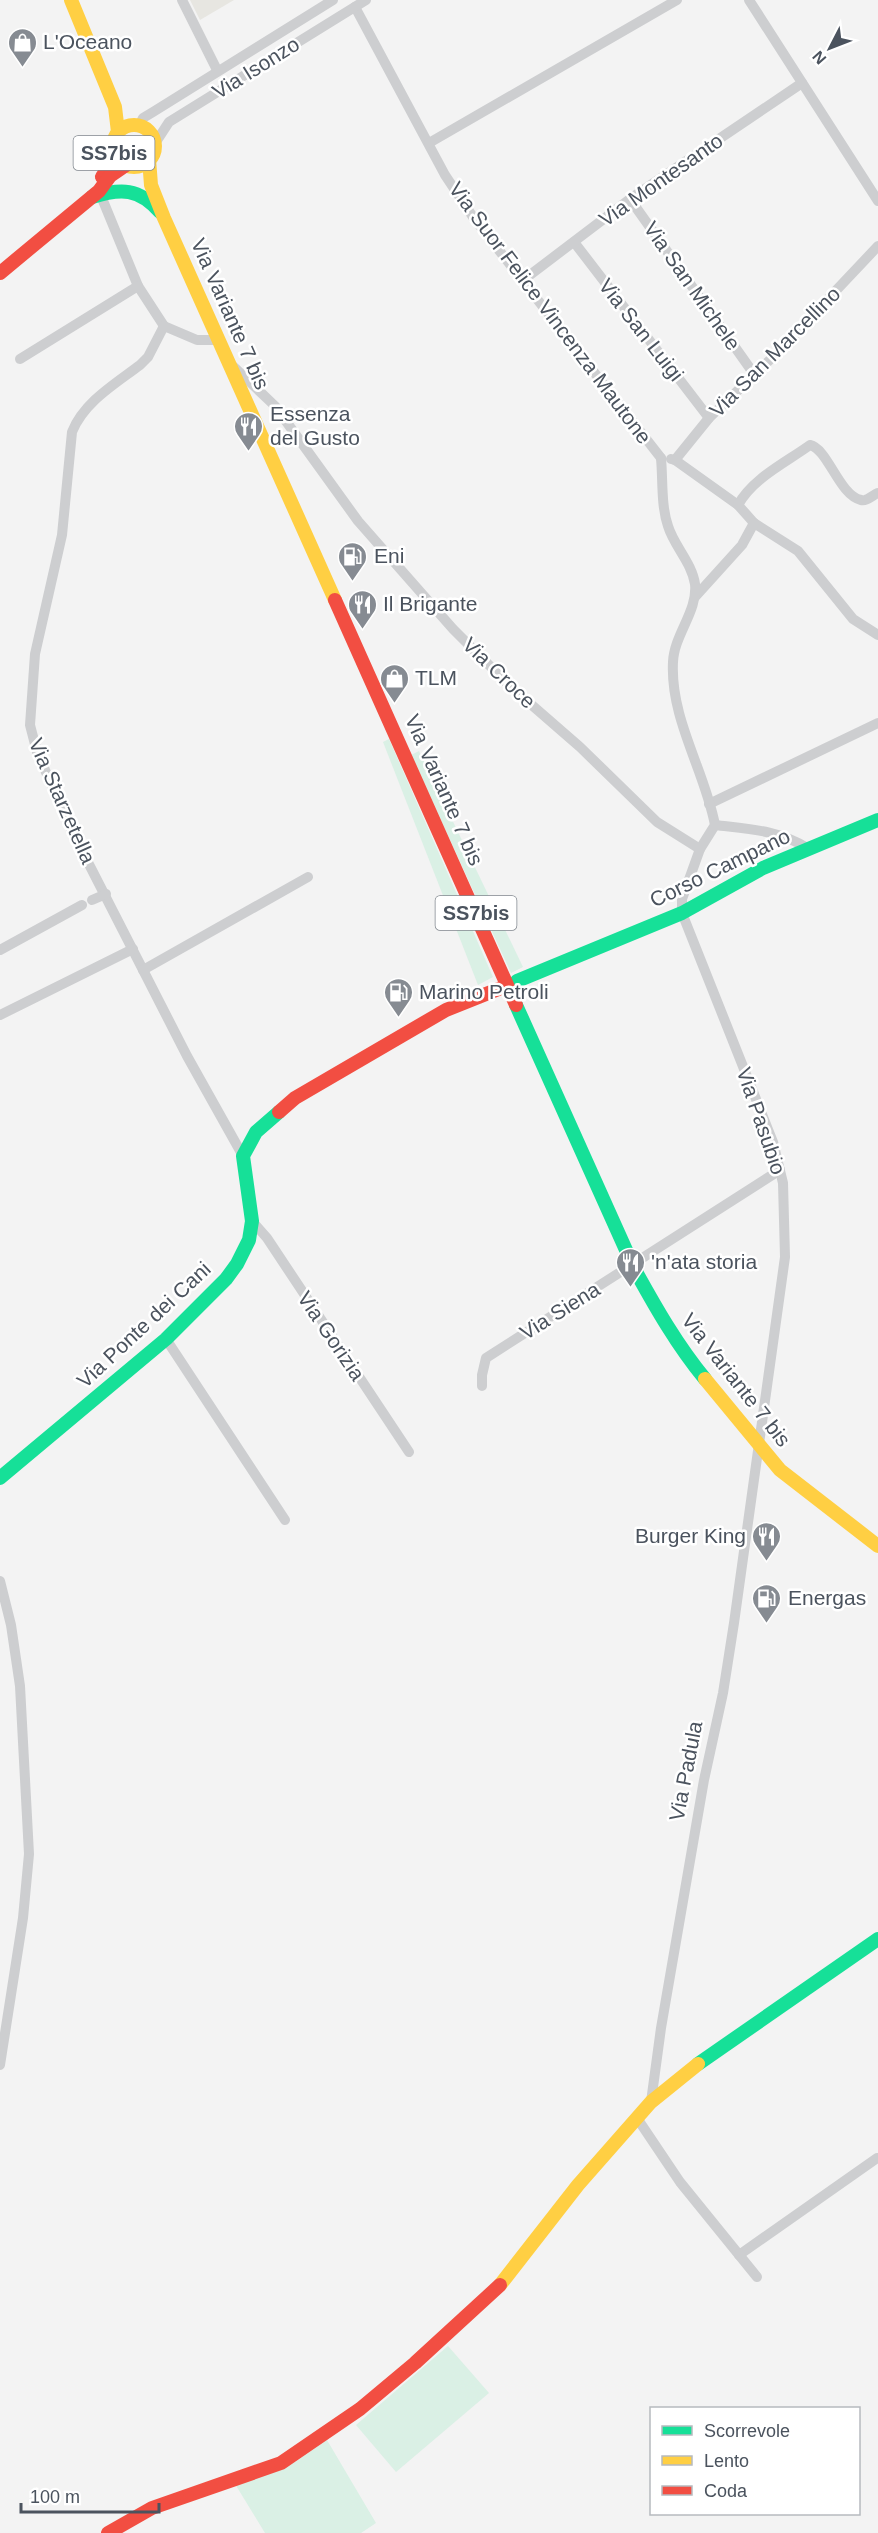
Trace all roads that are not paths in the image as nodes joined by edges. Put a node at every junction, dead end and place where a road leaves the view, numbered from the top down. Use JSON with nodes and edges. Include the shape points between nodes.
{"nodes":[{"id":1,"x":71,"y":0,"type":"edge"},
{"id":2,"x":182,"y":0,"type":"edge"},
{"id":3,"x":333,"y":0,"type":"edge"},
{"id":4,"x":366,"y":0,"type":"edge"},
{"id":5,"x":677,"y":0,"type":"edge"},
{"id":6,"x":749,"y":0,"type":"edge"},
{"id":7,"x":355,"y":7,"type":"junction"},
{"id":8,"x":217,"y":70,"type":"junction"},
{"id":9,"x":802,"y":83,"type":"junction"},
{"id":10,"x":115,"y":107,"type":"junction"},
{"id":11,"x":136,"y":125,"type":"junction"},
{"id":12,"x":118,"y":132,"type":"junction"},
{"id":13,"x":429,"y":143,"type":"junction"},
{"id":14,"x":154,"y":145,"type":"junction"},
{"id":15,"x":150,"y":159,"type":"junction"},
{"id":16,"x":124,"y":162,"type":"junction"},
{"id":17,"x":150,"y":185,"type":"junction"},
{"id":18,"x":96,"y":194,"type":"junction"},
{"id":19,"x":630,"y":199,"type":"junction"},
{"id":20,"x":878,"y":201,"type":"edge"},
{"id":21,"x":164,"y":218,"type":"junction"},
{"id":22,"x":574,"y":242,"type":"junction"},
{"id":23,"x":878,"y":246,"type":"edge"},
{"id":24,"x":0,"y":273,"type":"edge"},
{"id":25,"x":522,"y":281,"type":"junction"},
{"id":26,"x":138,"y":286,"type":"junction"},
{"id":27,"x":164,"y":326,"type":"junction"},
{"id":28,"x":218,"y":340,"type":"junction"},
{"id":29,"x":20,"y":359,"type":"dead end"},
{"id":30,"x":229,"y":362,"type":"junction"},
{"id":31,"x":754,"y":374,"type":"junction"},
{"id":32,"x":709,"y":418,"type":"junction"},
{"id":33,"x":661,"y":458,"type":"junction"},
{"id":34,"x":675,"y":460,"type":"junction"},
{"id":35,"x":878,"y":493,"type":"edge"},
{"id":36,"x":738,"y":505,"type":"junction"},
{"id":37,"x":754,"y":523,"type":"junction"},
{"id":38,"x":695,"y":597,"type":"junction"},
{"id":39,"x":878,"y":635,"type":"edge"},
{"id":40,"x":878,"y":723,"type":"edge"},
{"id":41,"x":709,"y":804,"type":"junction"},
{"id":42,"x":878,"y":820,"type":"edge"},
{"id":43,"x":715,"y":825,"type":"junction"},
{"id":44,"x":807,"y":848,"type":"junction"},
{"id":45,"x":700,"y":849,"type":"junction"},
{"id":46,"x":308,"y":877,"type":"dead end"},
{"id":47,"x":106,"y":894,"type":"junction"},
{"id":48,"x":682,"y":913,"type":"junction"},
{"id":49,"x":133,"y":949,"type":"junction"},
{"id":50,"x":0,"y":950,"type":"edge"},
{"id":51,"x":143,"y":970,"type":"junction"},
{"id":52,"x":518,"y":981,"type":"dead end"},
{"id":53,"x":501,"y":988,"type":"dead end"},
{"id":54,"x":0,"y":1015,"type":"edge"},
{"id":55,"x":243,"y":1156,"type":"junction"},
{"id":56,"x":780,"y":1170,"type":"junction"},
{"id":57,"x":252,"y":1221,"type":"junction"},
{"id":58,"x":633,"y":1265,"type":"junction"},
{"id":59,"x":166,"y":1339,"type":"junction"},
{"id":60,"x":482,"y":1386,"type":"dead end"},
{"id":61,"x":760,"y":1447,"type":"junction"},
{"id":62,"x":409,"y":1452,"type":"dead end"},
{"id":63,"x":0,"y":1478,"type":"edge"},
{"id":64,"x":285,"y":1520,"type":"dead end"},
{"id":65,"x":878,"y":1546,"type":"edge"},
{"id":66,"x":0,"y":1581,"type":"edge"},
{"id":67,"x":878,"y":1939,"type":"edge"},
{"id":68,"x":0,"y":2065,"type":"edge"},
{"id":69,"x":651,"y":2103,"type":"junction"},
{"id":70,"x":637,"y":2118,"type":"junction"},
{"id":71,"x":877,"y":2158,"type":"edge"},
{"id":72,"x":739,"y":2255,"type":"junction"},
{"id":73,"x":757,"y":2277,"type":"dead end"},
{"id":74,"x":108,"y":2533,"type":"edge"}],
"edges":[{"from":1,"to":10,"type":"main road","number":"SS7bis"},
{"from":2,"to":8,"type":"street"},
{"from":3,"to":8,"type":"street","name":"Via Isonzo"},
{"from":4,"to":7,"type":"street","name":"Via Isonzo"},
{"from":5,"to":13,"type":"street"},
{"from":6,"to":9,"type":"street"},
{"from":7,"to":13,"type":"street","name":"Via Suor Felice Vincenza Mautone"},
{"from":7,"to":14,"type":"street","name":"Via Isonzo","via":[[169,122]]},
{"from":8,"to":11,"type":"street","name":"Via Isonzo"},
{"from":9,"to":19,"type":"street","name":"Via Montesanto"},
{"from":9,"to":20,"type":"street"},
{"from":10,"to":11,"type":"main road","number":"SS7bis"},
{"from":10,"to":12,"type":"main road","number":"SS7bis"},
{"from":11,"to":12,"type":"main road","number":"SS7bis"},
{"from":11,"to":14,"type":"main road","number":"SS7bis","via":[[150,133]]},
{"from":12,"to":16,"type":"main road","number":"SS7bis","via":[[113,143]]},
{"from":13,"to":25,"type":"street","name":"Via Suor Felice Vincenza Mautone","via":[[473,217]]},
{"from":14,"to":15,"type":"main road","number":"SS7bis"},
{"from":15,"to":16,"type":"main road","number":"SS7bis","via":[[141,165]]},
{"from":15,"to":17,"type":"main road","name":"Via Variante 7 bis","number":"SS7bis"},
{"from":16,"to":17,"type":"main road","name":"Via Variante 7 bis","number":"SS7bis"},
{"from":16,"to":18,"type":"main road"},
{"from":17,"to":21,"type":"main road","name":"Via Variante 7 bis","number":"SS7bis"},
{"from":18,"to":21,"type":"main road","via":[[123,190],[141,195],[152,201]]},
{"from":18,"to":24,"type":"main road"},
{"from":18,"to":26,"type":"street"},
{"from":19,"to":22,"type":"street","name":"Via Montesanto"},
{"from":19,"to":31,"type":"street","name":"Via San Michele"},
{"from":21,"to":28,"type":"main road","name":"Via Variante 7 bis","number":"SS7bis"},
{"from":22,"to":25,"type":"street","name":"Via Montesanto"},
{"from":22,"to":32,"type":"street","name":"Via San Luigi"},
{"from":23,"to":31,"type":"street","name":"Via San Marcellino"},
{"from":25,"to":33,"type":"street","name":"Via Suor Felice Vincenza Mautone"},
{"from":26,"to":27,"type":"street"},
{"from":26,"to":29,"type":"street"},
{"from":27,"to":28,"type":"street","via":[[197,340]]},
{"from":27,"to":47,"type":"street","name":"Via Starzetella","via":[[147,357],[86,409],[72,432],[62,535],[32,683],[30,725],[37,752],[72,831]]},
{"from":28,"to":30,"type":"main road","name":"Via Variante 7 bis","number":"SS7bis"},
{"from":30,"to":45,"type":"street","name":"Via Croce","via":[[275,406],[358,521],[453,629],[657,822]]},
{"from":30,"to":58,"type":"main road","name":"Via Variante 7 bis","number":"SS7bis"},
{"from":31,"to":32,"type":"street","name":"Via San Marcellino"},
{"from":32,"to":34,"type":"street","name":"Via San Marcellino"},
{"from":33,"to":34,"type":"street"},
{"from":33,"to":38,"type":"street","via":[[664,514],[692,573]]},
{"from":34,"to":36,"type":"street"},
{"from":35,"to":36,"type":"street","via":[[860,500],[848,491],[816,447],[810,445],[762,478]]},
{"from":36,"to":37,"type":"street"},
{"from":37,"to":38,"type":"street","via":[[741,545]]},
{"from":37,"to":39,"type":"street","via":[[798,551],[853,619]]},
{"from":38,"to":41,"type":"street","via":[[672,661],[674,689]]},
{"from":40,"to":41,"type":"street"},
{"from":41,"to":43,"type":"street"},
{"from":42,"to":44,"type":"main road","name":"Corso Campano"},
{"from":43,"to":44,"type":"street","via":[[747,827],[795,840]]},
{"from":43,"to":45,"type":"street"},
{"from":44,"to":48,"type":"main road","name":"Corso Campano"},
{"from":45,"to":48,"type":"street","via":[[682,898]]},
{"from":46,"to":51,"type":"street"},
{"from":47,"to":49,"type":"street","name":"Via Starzetella"},
{"from":47,"to":50,"type":"street"},
{"from":48,"to":52,"type":"main road","name":"Corso Campano"},
{"from":48,"to":56,"type":"street","name":"Via Pasubio","via":[[773,1142]]},
{"from":49,"to":51,"type":"street","name":"Via Starzetella"},
{"from":49,"to":54,"type":"street"},
{"from":51,"to":55,"type":"street","name":"Via Starzetella"},
{"from":53,"to":55,"type":"main road","via":[[446,1010],[295,1098],[256,1132]]},
{"from":55,"to":57,"type":"main road","name":"Via Ponte dei Cani"},
{"from":56,"to":58,"type":"street","name":"Via Siena"},
{"from":56,"to":61,"type":"street","name":"Via Pasubio","via":[[785,1257]]},
{"from":57,"to":59,"type":"main road","name":"Via Ponte dei Cani","via":[[249,1240],[237,1264]]},
{"from":57,"to":62,"type":"street","name":"Via Gorizia"},
{"from":58,"to":60,"type":"street","name":"Via Siena","via":[[486,1358]]},
{"from":58,"to":61,"type":"main road","name":"Via Variante 7 bis","number":"SS7bis","via":[[688,1358]]},
{"from":59,"to":63,"type":"main road","name":"Via Ponte dei Cani"},
{"from":59,"to":64,"type":"street"},
{"from":61,"to":65,"type":"main road","name":"Via Variante 7 bis","number":"SS7bis","via":[[780,1470]]},
{"from":61,"to":69,"type":"street","name":"Via Padula","via":[[728,1658]]},
{"from":66,"to":68,"type":"street","via":[[20,1686],[29,1854]]},
{"from":67,"to":69,"type":"main road","via":[[682,2075]]},
{"from":69,"to":70,"type":"main road"},
{"from":70,"to":72,"type":"street","via":[[666,2163]]},
{"from":70,"to":74,"type":"main road","via":[[578,2185],[506,2280],[360,2409],[281,2463],[152,2508]]},
{"from":71,"to":72,"type":"street"},
{"from":72,"to":73,"type":"street"}]}
